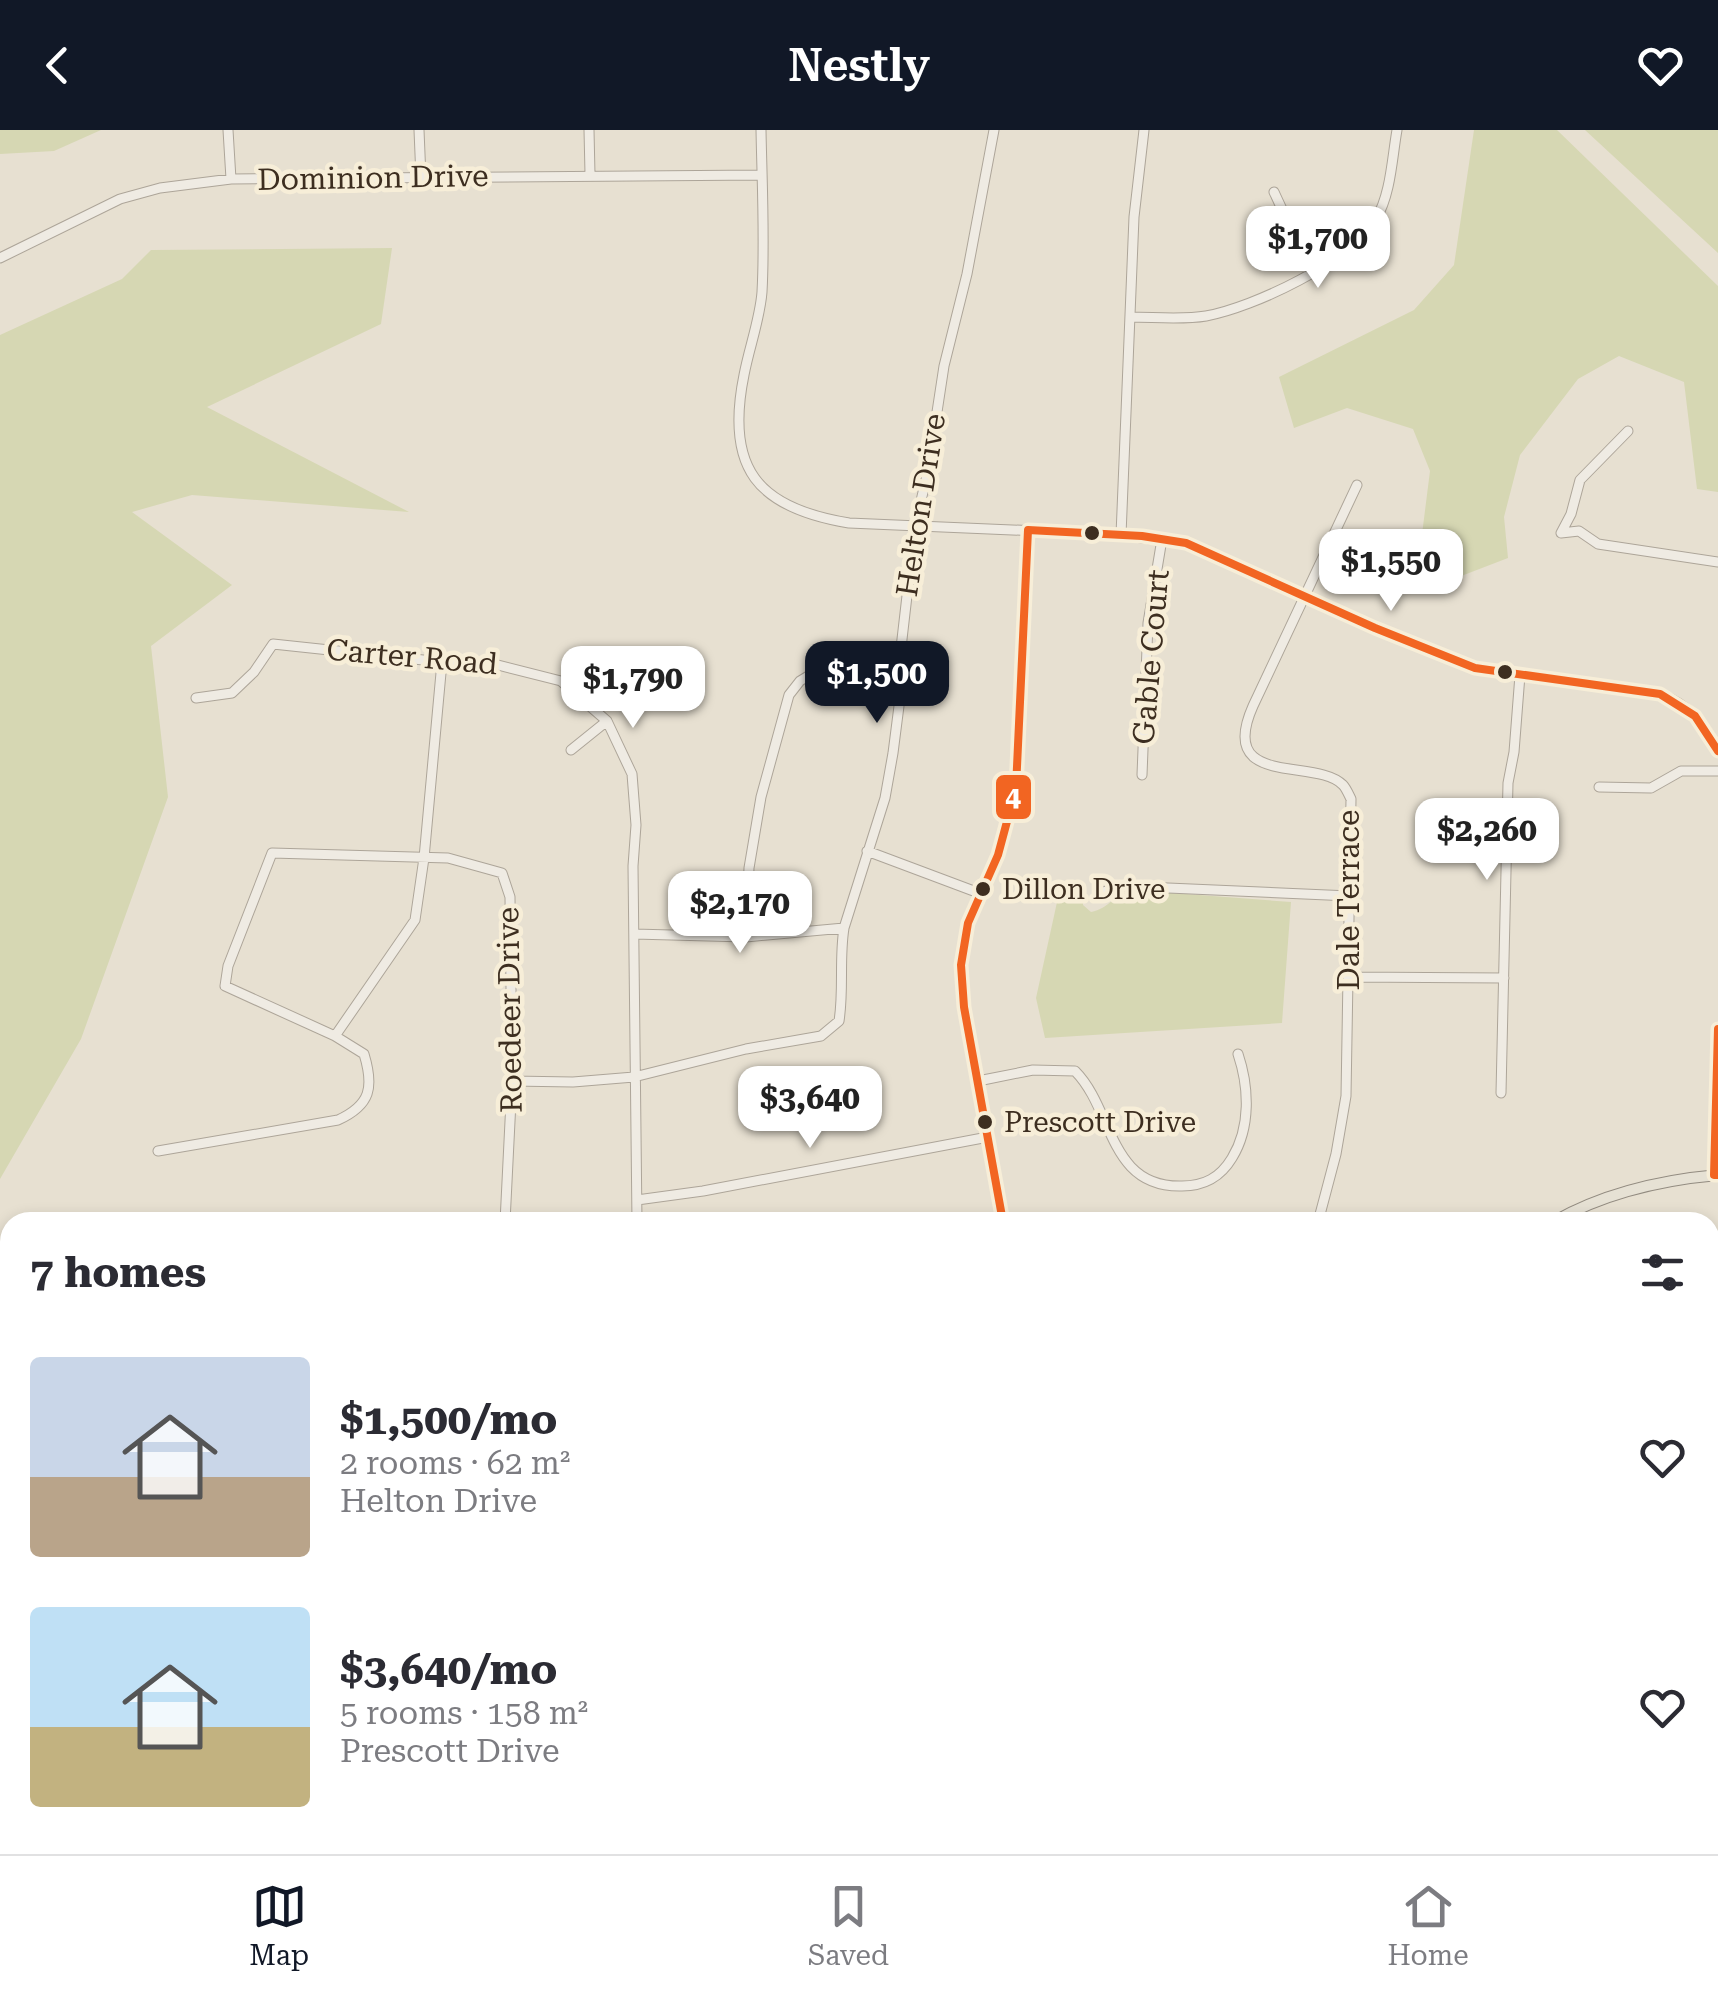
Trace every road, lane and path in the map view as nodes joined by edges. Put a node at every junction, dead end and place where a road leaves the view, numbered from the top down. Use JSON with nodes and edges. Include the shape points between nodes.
{"nodes":[{"id":1,"x":228,"y":130,"type":"edge"},
{"id":2,"x":420,"y":130,"type":"edge"},
{"id":3,"x":589,"y":130,"type":"edge"},
{"id":4,"x":762,"y":130,"type":"edge"},
{"id":5,"x":994,"y":130,"type":"edge"},
{"id":6,"x":1144,"y":130,"type":"edge"},
{"id":7,"x":1397,"y":130,"type":"edge"},
{"id":8,"x":590,"y":174,"type":"junction"},
{"id":9,"x":762,"y":175,"type":"junction"},
{"id":10,"x":421,"y":178,"type":"junction"},
{"id":11,"x":231,"y":180,"type":"junction"},
{"id":12,"x":1274,"y":192,"type":"dead end"},
{"id":13,"x":0,"y":258,"type":"edge"},
{"id":14,"x":1311,"y":272,"type":"junction"},
{"id":15,"x":1130,"y":316,"type":"junction"},
{"id":16,"x":1628,"y":431,"type":"dead end"},
{"id":17,"x":1357,"y":485,"type":"dead end"},
{"id":18,"x":916,"y":526,"type":"junction"},
{"id":19,"x":1028,"y":530,"type":"junction"},
{"id":20,"x":1121,"y":535,"type":"junction"},
{"id":21,"x":1162,"y":539,"type":"junction"},
{"id":22,"x":1718,"y":562,"type":"edge"},
{"id":23,"x":1304,"y":596,"type":"junction"},
{"id":24,"x":442,"y":662,"type":"junction"},
{"id":25,"x":898,"y":674,"type":"junction"},
{"id":26,"x":1520,"y":675,"type":"junction"},
{"id":27,"x":196,"y":698,"type":"dead end"},
{"id":28,"x":607,"y":721,"type":"junction"},
{"id":29,"x":571,"y":750,"type":"dead end"},
{"id":30,"x":1718,"y":751,"type":"edge"},
{"id":31,"x":1718,"y":771,"type":"edge"},
{"id":32,"x":1142,"y":775,"type":"dead end"},
{"id":33,"x":1599,"y":787,"type":"dead end"},
{"id":34,"x":867,"y":851,"type":"junction"},
{"id":35,"x":424,"y":858,"type":"junction"},
{"id":36,"x":979,"y":893,"type":"junction"},
{"id":37,"x":1100,"y":893,"type":"dead end"},
{"id":38,"x":1350,"y":896,"type":"junction"},
{"id":39,"x":844,"y":928,"type":"junction"},
{"id":40,"x":634,"y":934,"type":"junction"},
{"id":41,"x":746,"y":937,"type":"junction"},
{"id":42,"x":1349,"y":977,"type":"junction"},
{"id":43,"x":1504,"y":978,"type":"junction"},
{"id":44,"x":1718,"y":1029,"type":"edge"},
{"id":45,"x":336,"y":1036,"type":"junction"},
{"id":46,"x":1238,"y":1054,"type":"dead end"},
{"id":47,"x":634,"y":1076,"type":"junction"},
{"id":48,"x":512,"y":1081,"type":"junction"},
{"id":49,"x":978,"y":1081,"type":"junction"},
{"id":50,"x":1500,"y":1093,"type":"dead end"},
{"id":51,"x":988,"y":1136,"type":"junction"},
{"id":52,"x":158,"y":1151,"type":"dead end"},
{"id":53,"x":1716,"y":1175,"type":"edge"},
{"id":54,"x":638,"y":1200,"type":"junction"},
{"id":55,"x":505,"y":1212,"type":"edge"},
{"id":56,"x":637,"y":1212,"type":"edge"},
{"id":57,"x":1001,"y":1212,"type":"edge"},
{"id":58,"x":1320,"y":1212,"type":"edge"},
{"id":59,"x":1576,"y":1212,"type":"edge"}],
"edges":[{"from":1,"to":11,"type":"street"},
{"from":2,"to":10,"type":"street"},
{"from":3,"to":8,"type":"street"},
{"from":4,"to":9,"type":"street"},
{"from":5,"to":18,"type":"street","name":"Helton Drive"},
{"from":6,"to":15,"type":"street"},
{"from":7,"to":14,"type":"street","via":[[1376,218],[1357,242]]},
{"from":8,"to":9,"type":"street","name":"Dominion Drive"},
{"from":8,"to":10,"type":"street","name":"Dominion Drive"},
{"from":9,"to":18,"type":"street","via":[[762,295],[736,419],[743,458],[766,492],[788,508],[849,523]]},
{"from":10,"to":11,"type":"street","name":"Dominion Drive"},
{"from":11,"to":13,"type":"street","name":"Dominion Drive","via":[[120,199]]},
{"from":12,"to":14,"type":"street"},
{"from":14,"to":15,"type":"street","via":[[1219,312]]},
{"from":15,"to":20,"type":"street"},
{"from":16,"to":22,"type":"street","via":[[1580,480],[1561,532]]},
{"from":17,"to":23,"type":"street"},
{"from":18,"to":19,"type":"street"},
{"from":18,"to":25,"type":"street","name":"Helton Drive"},
{"from":19,"to":20,"type":"street"},
{"from":19,"to":36,"type":"street","via":[[1016,788],[998,855]]},
{"from":20,"to":21,"type":"street"},
{"from":21,"to":23,"type":"street","via":[[1211,552]]},
{"from":21,"to":32,"type":"street","name":"Gable Court","via":[[1148,623]]},
{"from":23,"to":26,"type":"street","via":[[1457,662]]},
{"from":23,"to":38,"type":"street","name":"Dale Terrace","via":[[1250,714],[1247,739],[1262,762],[1328,776],[1346,790],[1352,814]]},
{"from":24,"to":27,"type":"street","name":"Carter Road","via":[[273,644],[232,693]]},
{"from":24,"to":28,"type":"street","name":"Carter Road","via":[[519,668],[561,681]]},
{"from":24,"to":35,"type":"street"},
{"from":25,"to":34,"type":"street","name":"Helton Drive","via":[[893,753]]},
{"from":25,"to":41,"type":"street","via":[[818,670],[788,696],[761,797]]},
{"from":26,"to":30,"type":"street","via":[[1670,698],[1700,722]]},
{"from":26,"to":43,"type":"street","via":[[1508,783]]},
{"from":28,"to":29,"type":"street"},
{"from":28,"to":40,"type":"street","name":"Carter Road","via":[[632,774]]},
{"from":31,"to":33,"type":"street","via":[[1681,771],[1651,788]]},
{"from":34,"to":36,"type":"street"},
{"from":34,"to":39,"type":"street","name":"Helton Drive"},
{"from":35,"to":45,"type":"street","via":[[415,920]]},
{"from":35,"to":45,"type":"street","name":"Roedeer Drive","via":[[272,853],[225,986]]},
{"from":35,"to":48,"type":"street","name":"Roedeer Drive","via":[[502,873],[510,897]]},
{"from":36,"to":49,"type":"street","via":[[961,965]]},
{"from":37,"to":38,"type":"street","via":[[1122,886]]},
{"from":38,"to":42,"type":"street","name":"Dale Terrace"},
{"from":39,"to":41,"type":"street"},
{"from":39,"to":47,"type":"street","name":"Helton Drive","via":[[839,1021],[821,1036]]},
{"from":40,"to":41,"type":"street"},
{"from":40,"to":47,"type":"street","name":"Carter Road"},
{"from":42,"to":43,"type":"street"},
{"from":42,"to":58,"type":"street","name":"Dale Terrace","via":[[1343,1120]]},
{"from":43,"to":50,"type":"street"},
{"from":44,"to":53,"type":"street"},
{"from":45,"to":52,"type":"street","name":"Roedeer Drive","via":[[364,1054],[370,1076],[366,1099],[354,1112]]},
{"from":46,"to":49,"type":"street","via":[[1246,1081],[1242,1132],[1219,1176],[1198,1186],[1170,1186],[1126,1162],[1076,1071],[1033,1070]]},
{"from":47,"to":48,"type":"street","name":"Helton Drive"},
{"from":47,"to":54,"type":"street","name":"Carter Road"},
{"from":48,"to":55,"type":"street","name":"Roedeer Drive"},
{"from":49,"to":51,"type":"street"},
{"from":51,"to":54,"type":"street"},
{"from":51,"to":57,"type":"street"},
{"from":53,"to":59,"type":"main road"},
{"from":54,"to":56,"type":"street","name":"Carter Road"}]}
